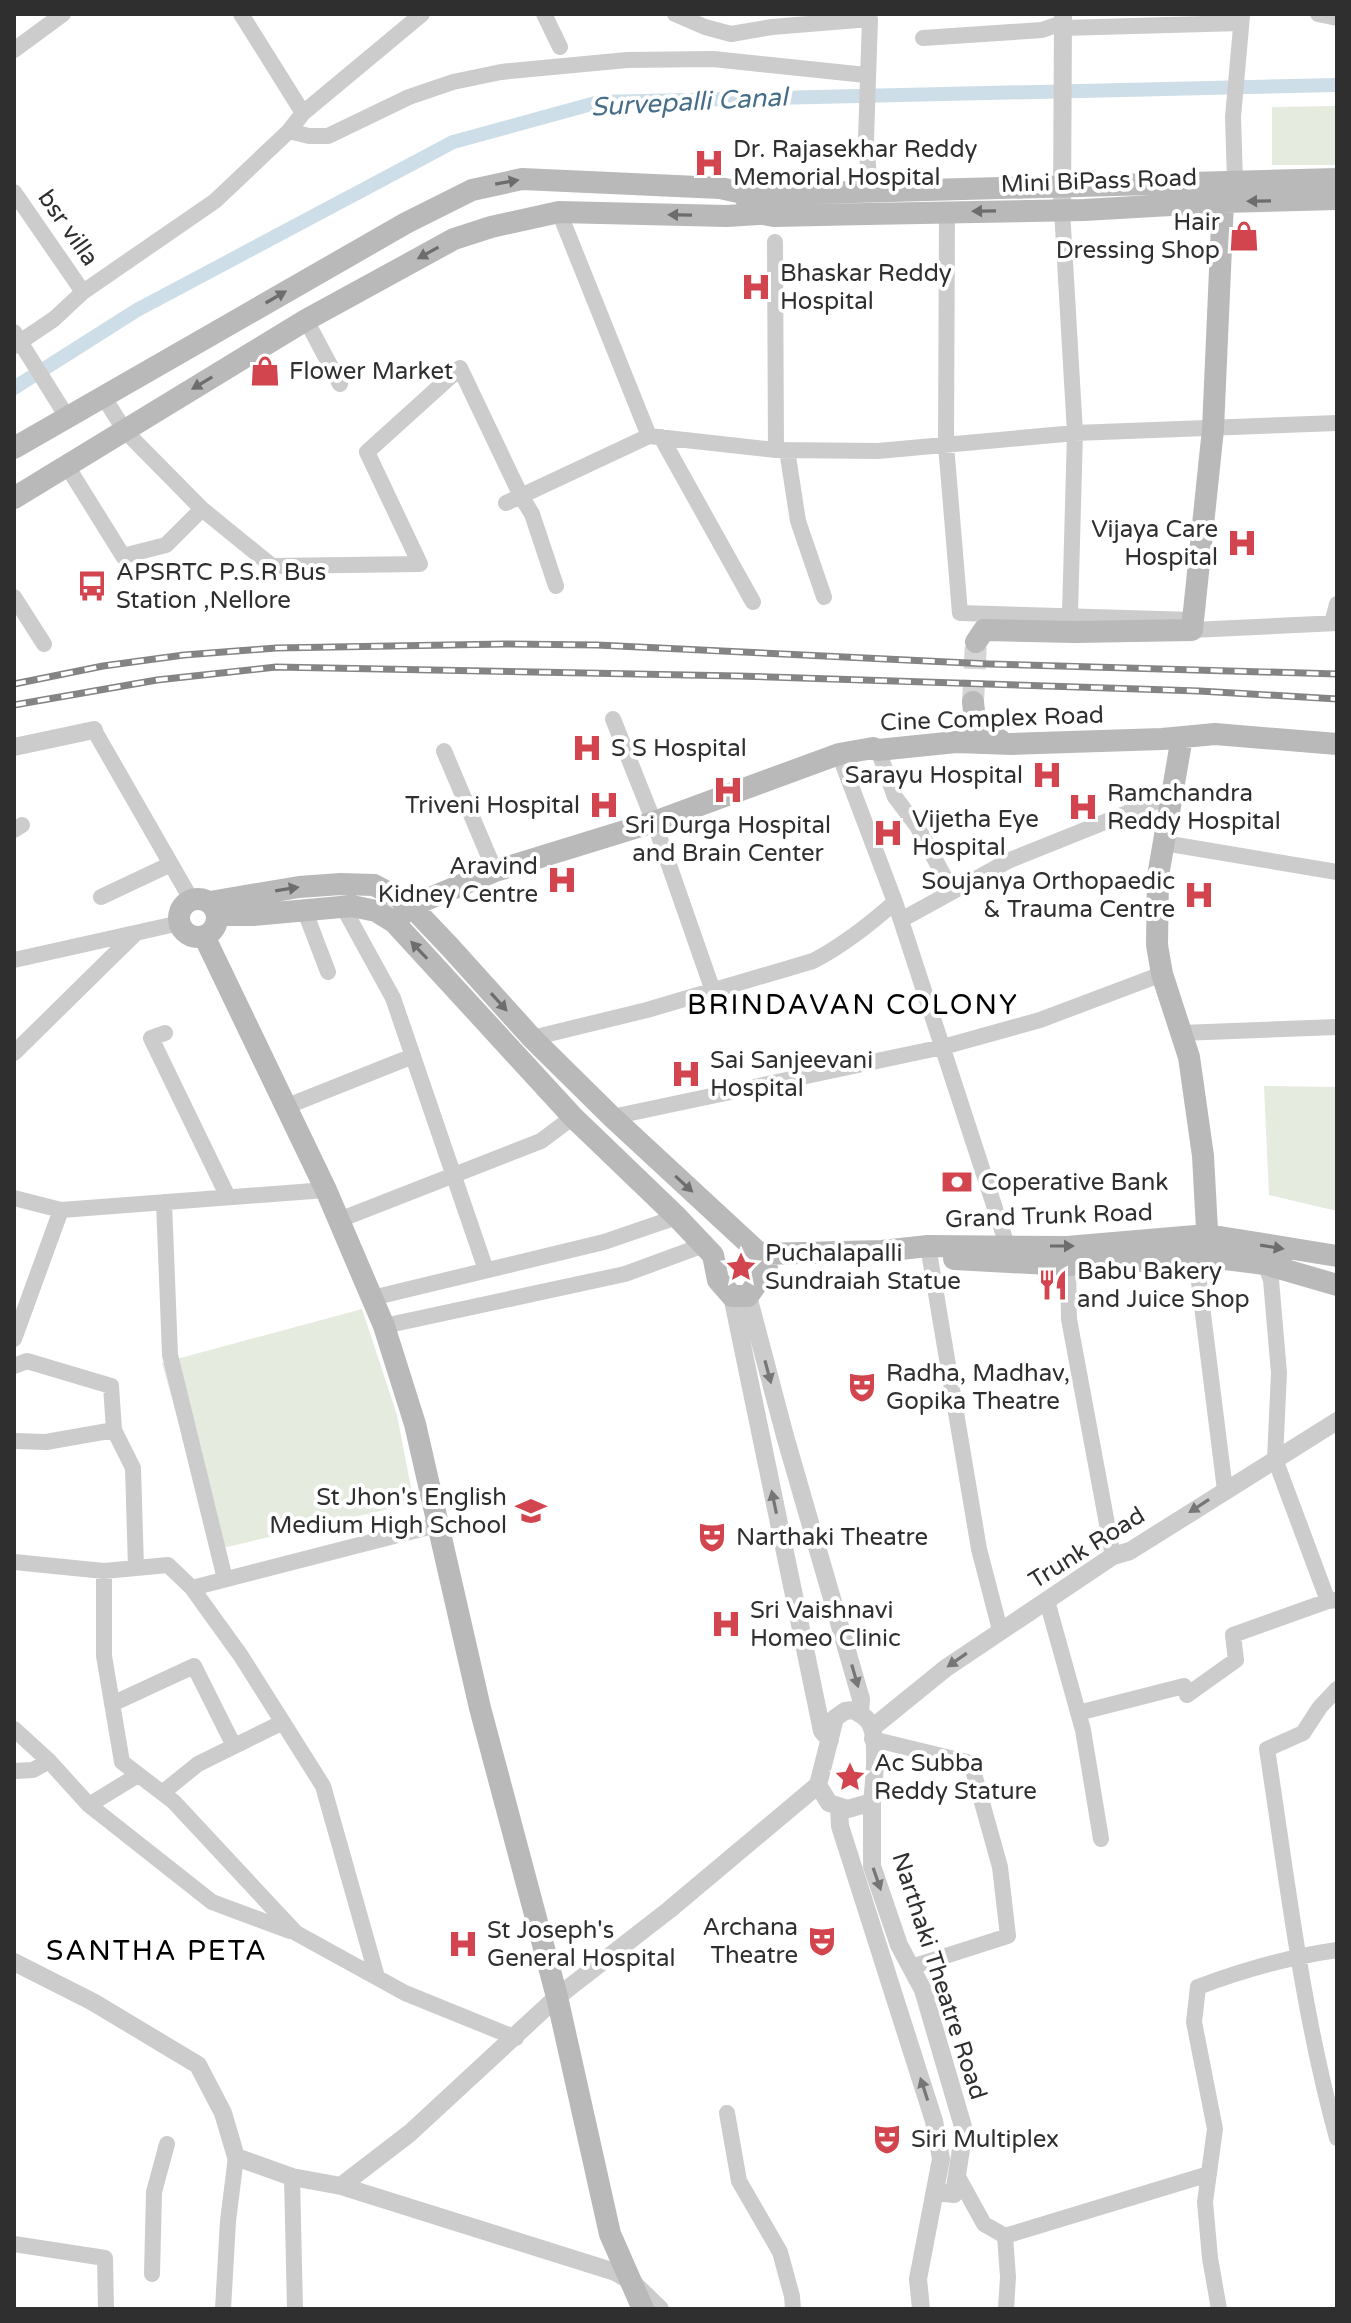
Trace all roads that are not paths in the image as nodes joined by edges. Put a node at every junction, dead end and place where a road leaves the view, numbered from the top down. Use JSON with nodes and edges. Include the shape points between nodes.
{"nodes":[{"id":1,"x":63,"y":14,"type":"edge"},
{"id":2,"x":241,"y":14,"type":"edge"},
{"id":3,"x":422,"y":14,"type":"edge"},
{"id":4,"x":544,"y":14,"type":"edge"},
{"id":5,"x":675,"y":14,"type":"edge"},
{"id":6,"x":1318,"y":14,"type":"edge"},
{"id":7,"x":870,"y":16,"type":"edge"},
{"id":8,"x":1337,"y":18,"type":"edge"},
{"id":9,"x":1241,"y":19,"type":"edge"},
{"id":10,"x":1062,"y":21,"type":"edge"},
{"id":11,"x":923,"y":38,"type":"dead end"},
{"id":12,"x":560,"y":47,"type":"dead end"},
{"id":13,"x":14,"y":50,"type":"edge"},
{"id":14,"x":866,"y":76,"type":"junction"},
{"id":15,"x":303,"y":113,"type":"junction"},
{"id":16,"x":289,"y":131,"type":"junction"},
{"id":17,"x":1337,"y":179,"type":"edge"},
{"id":18,"x":1235,"y":182,"type":"junction"},
{"id":19,"x":870,"y":191,"type":"junction"},
{"id":20,"x":14,"y":192,"type":"edge"},
{"id":21,"x":1062,"y":199,"type":"junction"},
{"id":22,"x":1337,"y":199,"type":"edge"},
{"id":23,"x":1223,"y":202,"type":"junction"},
{"id":24,"x":721,"y":203,"type":"dead end"},
{"id":25,"x":760,"y":205,"type":"junction"},
{"id":26,"x":947,"y":211,"type":"junction"},
{"id":27,"x":559,"y":212,"type":"junction"},
{"id":28,"x":775,"y":242,"type":"dead end"},
{"id":29,"x":83,"y":292,"type":"junction"},
{"id":30,"x":306,"y":320,"type":"junction"},
{"id":31,"x":16,"y":340,"type":"edge"},
{"id":32,"x":340,"y":384,"type":"dead end"},
{"id":33,"x":103,"y":396,"type":"junction"},
{"id":34,"x":67,"y":417,"type":"junction"},
{"id":35,"x":1337,"y":423,"type":"edge"},
{"id":36,"x":1213,"y":429,"type":"junction"},
{"id":37,"x":125,"y":431,"type":"junction"},
{"id":38,"x":1075,"y":433,"type":"junction"},
{"id":39,"x":655,"y":437,"type":"junction"},
{"id":40,"x":946,"y":445,"type":"junction"},
{"id":41,"x":14,"y":448,"type":"edge"},
{"id":42,"x":781,"y":450,"type":"junction"},
{"id":43,"x":67,"y":466,"type":"junction"},
{"id":44,"x":14,"y":498,"type":"edge"},
{"id":45,"x":514,"y":500,"type":"junction"},
{"id":46,"x":202,"y":509,"type":"junction"},
{"id":47,"x":556,"y":586,"type":"dead end"},
{"id":48,"x":14,"y":597,"type":"edge"},
{"id":49,"x":824,"y":597,"type":"dead end"},
{"id":50,"x":753,"y":602,"type":"dead end"},
{"id":51,"x":1337,"y":604,"type":"edge"},
{"id":52,"x":1070,"y":614,"type":"junction"},
{"id":53,"x":1334,"y":623,"type":"edge"},
{"id":54,"x":1193,"y":625,"type":"junction"},
{"id":55,"x":976,"y":642,"type":"dead end"},
{"id":56,"x":44,"y":644,"type":"dead end"},
{"id":57,"x":973,"y":702,"type":"tunnel mouth"},
{"id":58,"x":613,"y":719,"type":"dead end"},
{"id":59,"x":94,"y":730,"type":"joint"},
{"id":60,"x":1182,"y":737,"type":"junction"},
{"id":61,"x":1012,"y":744,"type":"junction"},
{"id":62,"x":1337,"y":744,"type":"edge"},
{"id":63,"x":14,"y":747,"type":"edge"},
{"id":64,"x":878,"y":750,"type":"junction"},
{"id":65,"x":444,"y":751,"type":"dead end"},
{"id":66,"x":839,"y":754,"type":"junction"},
{"id":67,"x":1172,"y":795,"type":"junction"},
{"id":68,"x":654,"y":822,"type":"junction"},
{"id":69,"x":1164,"y":843,"type":"junction"},
{"id":70,"x":171,"y":864,"type":"junction"},
{"id":71,"x":495,"y":871,"type":"junction"},
{"id":72,"x":1337,"y":872,"type":"edge"},
{"id":73,"x":952,"y":891,"type":"junction"},
{"id":74,"x":101,"y":897,"type":"dead end"},
{"id":75,"x":895,"y":902,"type":"junction"},
{"id":76,"x":206,"y":905,"type":"junction"},
{"id":77,"x":343,"y":907,"type":"junction"},
{"id":78,"x":304,"y":909,"type":"junction"},
{"id":79,"x":402,"y":914,"type":"junction"},
{"id":80,"x":901,"y":920,"type":"junction"},
{"id":81,"x":180,"y":923,"type":"junction"},
{"id":82,"x":136,"y":933,"type":"junction"},
{"id":83,"x":204,"y":936,"type":"junction"},
{"id":84,"x":14,"y":960,"type":"edge"},
{"id":85,"x":328,"y":972,"type":"dead end"},
{"id":86,"x":1162,"y":974,"type":"junction"},
{"id":87,"x":713,"y":991,"type":"junction"},
{"id":88,"x":1337,"y":1027,"type":"edge"},
{"id":89,"x":165,"y":1033,"type":"dead end"},
{"id":90,"x":1181,"y":1033,"type":"junction"},
{"id":91,"x":532,"y":1038,"type":"junction"},
{"id":92,"x":943,"y":1047,"type":"junction"},
{"id":93,"x":14,"y":1053,"type":"edge"},
{"id":94,"x":413,"y":1056,"type":"junction"},
{"id":95,"x":285,"y":1107,"type":"junction"},
{"id":96,"x":573,"y":1117,"type":"junction"},
{"id":97,"x":612,"y":1117,"type":"junction"},
{"id":98,"x":454,"y":1175,"type":"junction"},
{"id":99,"x":326,"y":1190,"type":"junction"},
{"id":100,"x":228,"y":1197,"type":"junction"},
{"id":101,"x":14,"y":1198,"type":"edge"},
{"id":102,"x":164,"y":1202,"type":"junction"},
{"id":103,"x":61,"y":1210,"type":"junction"},
{"id":104,"x":677,"y":1217,"type":"junction"},
{"id":105,"x":339,"y":1220,"type":"junction"},
{"id":106,"x":1007,"y":1245,"type":"junction"},
{"id":107,"x":708,"y":1250,"type":"junction"},
{"id":108,"x":1204,"y":1250,"type":"junction"},
{"id":109,"x":759,"y":1256,"type":"junction"},
{"id":110,"x":1337,"y":1256,"type":"edge"},
{"id":111,"x":930,"y":1258,"type":"junction"},
{"id":112,"x":1265,"y":1264,"type":"junction"},
{"id":113,"x":1068,"y":1265,"type":"junction"},
{"id":114,"x":486,"y":1270,"type":"junction"},
{"id":115,"x":1337,"y":1285,"type":"edge"},
{"id":116,"x":740,"y":1296,"type":"junction"},
{"id":117,"x":372,"y":1298,"type":"junction"},
{"id":118,"x":384,"y":1326,"type":"junction"},
{"id":119,"x":14,"y":1339,"type":"edge"},
{"id":120,"x":14,"y":1366,"type":"edge"},
{"id":121,"x":1337,"y":1421,"type":"edge"},
{"id":122,"x":114,"y":1430,"type":"junction"},
{"id":123,"x":14,"y":1441,"type":"edge"},
{"id":124,"x":1275,"y":1459,"type":"junction"},
{"id":125,"x":1225,"y":1490,"type":"junction"},
{"id":126,"x":437,"y":1525,"type":"junction"},
{"id":127,"x":1113,"y":1556,"type":"junction"},
{"id":128,"x":14,"y":1562,"type":"edge"},
{"id":129,"x":136,"y":1568,"type":"junction"},
{"id":130,"x":104,"y":1571,"type":"junction"},
{"id":131,"x":225,"y":1579,"type":"junction"},
{"id":132,"x":192,"y":1588,"type":"junction"},
{"id":133,"x":1332,"y":1600,"type":"edge"},
{"id":134,"x":1047,"y":1601,"type":"junction"},
{"id":135,"x":1000,"y":1630,"type":"junction"},
{"id":136,"x":1337,"y":1689,"type":"edge"},
{"id":137,"x":112,"y":1704,"type":"junction"},
{"id":138,"x":1078,"y":1713,"type":"junction"},
{"id":139,"x":283,"y":1722,"type":"junction"},
{"id":140,"x":868,"y":1727,"type":"junction"},
{"id":141,"x":14,"y":1729,"type":"edge"},
{"id":142,"x":830,"y":1740,"type":"junction"},
{"id":143,"x":234,"y":1746,"type":"junction"},
{"id":144,"x":49,"y":1761,"type":"junction"},
{"id":145,"x":14,"y":1771,"type":"edge"},
{"id":146,"x":138,"y":1775,"type":"junction"},
{"id":147,"x":818,"y":1785,"type":"junction"},
{"id":148,"x":162,"y":1793,"type":"junction"},
{"id":149,"x":872,"y":1802,"type":"junction"},
{"id":150,"x":89,"y":1805,"type":"junction"},
{"id":151,"x":839,"y":1807,"type":"junction"},
{"id":152,"x":1101,"y":1839,"type":"dead end"},
{"id":153,"x":296,"y":1933,"type":"junction"},
{"id":154,"x":1337,"y":1950,"type":"edge"},
{"id":155,"x":1298,"y":1956,"type":"junction"},
{"id":156,"x":14,"y":1962,"type":"edge"},
{"id":157,"x":911,"y":1967,"type":"junction"},
{"id":158,"x":377,"y":1977,"type":"junction"},
{"id":159,"x":557,"y":1997,"type":"junction"},
{"id":160,"x":516,"y":2038,"type":"junction"},
{"id":161,"x":727,"y":2113,"type":"dead end"},
{"id":162,"x":1337,"y":2138,"type":"edge"},
{"id":163,"x":167,"y":2144,"type":"dead end"},
{"id":164,"x":236,"y":2157,"type":"junction"},
{"id":165,"x":1209,"y":2174,"type":"junction"},
{"id":166,"x":957,"y":2175,"type":"junction"},
{"id":167,"x":292,"y":2177,"type":"junction"},
{"id":168,"x":341,"y":2186,"type":"junction"},
{"id":169,"x":936,"y":2192,"type":"junction"},
{"id":170,"x":1005,"y":2236,"type":"junction"},
{"id":171,"x":14,"y":2244,"type":"edge"},
{"id":172,"x":152,"y":2274,"type":"dead end"},
{"id":173,"x":631,"y":2281,"type":"junction"},
{"id":174,"x":106,"y":2309,"type":"edge"},
{"id":175,"x":223,"y":2309,"type":"edge"},
{"id":176,"x":295,"y":2309,"type":"edge"},
{"id":177,"x":643,"y":2309,"type":"edge"},
{"id":178,"x":660,"y":2309,"type":"edge"},
{"id":179,"x":793,"y":2309,"type":"edge"},
{"id":180,"x":921,"y":2309,"type":"edge"},
{"id":181,"x":1006,"y":2309,"type":"edge"},
{"id":182,"x":1219,"y":2309,"type":"edge"}],
"edges":[{"from":1,"to":13,"type":"street"},
{"from":2,"to":15,"type":"street"},
{"from":3,"to":15,"type":"street"},
{"from":4,"to":12,"type":"street"},
{"from":5,"to":7,"type":"street","via":[[731,34]]},
{"from":6,"to":8,"type":"street"},
{"from":7,"to":14,"type":"street"},
{"from":9,"to":10,"type":"street"},
{"from":9,"to":18,"type":"street","via":[[1233,117]]},
{"from":10,"to":11,"type":"street","via":[[1042,30]]},
{"from":10,"to":21,"type":"street"},
{"from":14,"to":16,"type":"street","via":[[713,59],[627,60],[501,72],[409,97],[328,136]]},
{"from":14,"to":19,"type":"street"},
{"from":15,"to":16,"type":"street"},
{"from":16,"to":29,"type":"street","via":[[215,201]]},
{"from":17,"to":18,"type":"main road"},
{"from":18,"to":21,"type":"main road"},
{"from":19,"to":21,"type":"main road"},
{"from":19,"to":25,"type":"main road"},
{"from":20,"to":29,"type":"street","name":"bsr villa"},
{"from":21,"to":23,"type":"main road","name":"Mini BiPass Road"},
{"from":21,"to":26,"type":"main road","name":"Mini BiPass Road","one_way":true},
{"from":21,"to":38,"type":"street"},
{"from":22,"to":23,"type":"main road","name":"Mini BiPass Road","one_way":true},
{"from":23,"to":36,"type":"main road"},
{"from":24,"to":25,"type":"main road"},
{"from":25,"to":26,"type":"main road","name":"Mini BiPass Road","via":[[789,216]]},
{"from":25,"to":27,"type":"main road","one_way":true,"via":[[727,216]]},
{"from":33,"to":25,"type":"main road","one_way":true,"via":[[472,190],[522,179],[720,188]]},
{"from":26,"to":40,"type":"street"},
{"from":27,"to":30,"type":"main road","one_way":true,"via":[[454,239]]},
{"from":27,"to":39,"type":"street"},
{"from":28,"to":42,"type":"street"},
{"from":29,"to":31,"type":"street","via":[[54,319]]},
{"from":30,"to":32,"type":"street"},
{"from":30,"to":37,"type":"main road","one_way":true},
{"from":31,"to":34,"type":"street"},
{"from":33,"to":34,"type":"main road"},
{"from":33,"to":37,"type":"street"},
{"from":34,"to":41,"type":"main road"},
{"from":35,"to":36,"type":"street"},
{"from":36,"to":38,"type":"street"},
{"from":36,"to":54,"type":"main road"},
{"from":37,"to":43,"type":"main road"},
{"from":37,"to":46,"type":"street"},
{"from":38,"to":40,"type":"street"},
{"from":38,"to":52,"type":"street"},
{"from":39,"to":42,"type":"street"},
{"from":39,"to":45,"type":"street"},
{"from":39,"to":50,"type":"street"},
{"from":40,"to":42,"type":"street"},
{"from":40,"to":52,"type":"street","via":[[960,613]]},
{"from":42,"to":49,"type":"street"},
{"from":43,"to":44,"type":"main road"},
{"from":43,"to":46,"type":"street","via":[[123,556],[166,545]]},
{"from":45,"to":46,"type":"street","via":[[460,368],[367,452],[420,564],[272,566]]},
{"from":45,"to":47,"type":"street","via":[[532,514]]},
{"from":48,"to":56,"type":"street"},
{"from":51,"to":53,"type":"street"},
{"from":52,"to":54,"type":"street"},
{"from":53,"to":54,"type":"street"},
{"from":54,"to":55,"type":"main road","via":[[1075,632],[984,630]]},
{"from":57,"to":61,"type":"main road","via":[[976,730]]},
{"from":58,"to":68,"type":"street"},
{"from":59,"to":63,"type":"street"},
{"from":59,"to":70,"type":"street"},
{"from":60,"to":61,"type":"main road","name":"Cine Complex Road"},
{"from":60,"to":62,"type":"main road","name":"Cine Complex Road","via":[[1215,734]]},
{"from":60,"to":67,"type":"main road"},
{"from":61,"to":64,"type":"main road","name":"Cine Complex Road","via":[[956,742]]},
{"from":64,"to":66,"type":"main road","name":"Cine Complex Road"},
{"from":64,"to":73,"type":"street","via":[[895,797]]},
{"from":65,"to":71,"type":"street"},
{"from":66,"to":68,"type":"main road","name":"Cine Complex Road"},
{"from":66,"to":75,"type":"street"},
{"from":67,"to":69,"type":"main road"},
{"from":67,"to":73,"type":"street","via":[[1010,860]]},
{"from":68,"to":71,"type":"main road","name":"Cine Complex Road"},
{"from":68,"to":87,"type":"street"},
{"from":69,"to":72,"type":"street"},
{"from":69,"to":86,"type":"main road","via":[[1158,876]]},
{"from":70,"to":74,"type":"street"},
{"from":70,"to":76,"type":"street"},
{"from":71,"to":79,"type":"main road","name":"Cine Complex Road"},
{"from":73,"to":80,"type":"street"},
{"from":75,"to":80,"type":"street"},
{"from":75,"to":87,"type":"street","via":[[864,930],[813,961]]},
{"from":76,"to":78,"type":"main road","via":[[253,915]]},
{"from":76,"to":79,"type":"main road","one_way":true,"via":[[299,887],[374,885]]},
{"from":76,"to":81,"type":"main road","via":[[180,913]]},
{"from":76,"to":83,"type":"main road","via":[[215,928]]},
{"from":77,"to":78,"type":"main road"},
{"from":77,"to":79,"type":"main road"},
{"from":77,"to":94,"type":"street","via":[[393,998]]},
{"from":78,"to":85,"type":"street"},
{"from":79,"to":91,"type":"main road","one_way":true},
{"from":96,"to":79,"type":"main road","one_way":true},
{"from":80,"to":92,"type":"street"},
{"from":81,"to":82,"type":"street"},
{"from":81,"to":83,"type":"main road","via":[[194,937]]},
{"from":82,"to":84,"type":"street"},
{"from":82,"to":93,"type":"street"},
{"from":83,"to":95,"type":"main road"},
{"from":86,"to":90,"type":"main road"},
{"from":86,"to":92,"type":"street","via":[[1040,1020]]},
{"from":87,"to":91,"type":"street"},
{"from":88,"to":90,"type":"street"},
{"from":89,"to":100,"type":"street","via":[[151,1038]]},
{"from":90,"to":108,"type":"main road","via":[[1203,1156],[1208,1210]]},
{"from":91,"to":97,"type":"main road"},
{"from":92,"to":97,"type":"street"},
{"from":92,"to":106,"type":"street"},
{"from":94,"to":95,"type":"street"},
{"from":94,"to":98,"type":"street"},
{"from":95,"to":99,"type":"main road"},
{"from":96,"to":98,"type":"street","via":[[541,1141]]},
{"from":96,"to":104,"type":"main road"},
{"from":97,"to":109,"type":"main road","one_way":true},
{"from":98,"to":105,"type":"street"},
{"from":98,"to":114,"type":"street"},
{"from":99,"to":100,"type":"street"},
{"from":99,"to":105,"type":"main road"},
{"from":100,"to":102,"type":"street"},
{"from":101,"to":103,"type":"street"},
{"from":102,"to":103,"type":"street"},
{"from":102,"to":131,"type":"street","via":[[170,1355]]},
{"from":103,"to":119,"type":"street"},
{"from":104,"to":107,"type":"main road"},
{"from":104,"to":114,"type":"street","via":[[604,1242]]},
{"from":105,"to":117,"type":"main road"},
{"from":106,"to":108,"type":"main road","name":"Grand Trunk Road","one_way":true},
{"from":106,"to":109,"type":"main road","name":"Grand Trunk Road"},
{"from":107,"to":109,"type":"main road","via":[[729,1246]]},
{"from":107,"to":116,"type":"main road","via":[[718,1280]]},
{"from":107,"to":118,"type":"street","via":[[625,1274]]},
{"from":108,"to":110,"type":"main road","name":"Grand Trunk Road","one_way":true},
{"from":108,"to":112,"type":"main road"},
{"from":108,"to":113,"type":"main road"},
{"from":108,"to":125,"type":"street"},
{"from":109,"to":111,"type":"main road"},
{"from":109,"to":116,"type":"main road"},
{"from":111,"to":113,"type":"main road"},
{"from":111,"to":135,"type":"street","via":[[979,1549]]},
{"from":112,"to":115,"type":"main road"},
{"from":112,"to":124,"type":"street","via":[[1279,1373]]},
{"from":113,"to":127,"type":"street","via":[[1069,1319]]},
{"from":114,"to":117,"type":"street"},
{"from":116,"to":140,"type":"street","name":"Narthaki Theatre Road","one_way":true},
{"from":142,"to":116,"type":"street","one_way":true,"via":[[822,1731]]},
{"from":117,"to":118,"type":"main road"},
{"from":118,"to":126,"type":"main road","via":[[415,1424]]},
{"from":120,"to":122,"type":"street","via":[[27,1361],[111,1386]]},
{"from":121,"to":124,"type":"street","name":"Trunk Road"},
{"from":122,"to":123,"type":"street","via":[[46,1442]]},
{"from":122,"to":129,"type":"street","via":[[133,1468]]},
{"from":124,"to":125,"type":"street","name":"Trunk Road"},
{"from":124,"to":133,"type":"street"},
{"from":125,"to":127,"type":"street","name":"Trunk Road","one_way":true,"via":[[1130,1551]]},
{"from":126,"to":131,"type":"street"},
{"from":126,"to":159,"type":"main road"},
{"from":127,"to":134,"type":"street","name":"Trunk Road"},
{"from":128,"to":130,"type":"street"},
{"from":129,"to":130,"type":"street"},
{"from":129,"to":132,"type":"street","via":[[168,1565]]},
{"from":130,"to":137,"type":"street","via":[[104,1656]]},
{"from":131,"to":132,"type":"street"},
{"from":132,"to":139,"type":"street"},
{"from":133,"to":138,"type":"street","via":[[1233,1635],[1236,1660],[1186,1690]]},
{"from":134,"to":135,"type":"street","name":"Trunk Road"},
{"from":134,"to":138,"type":"street"},
{"from":135,"to":140,"type":"street","name":"Trunk Road","one_way":true},
{"from":136,"to":155,"type":"street","via":[[1303,1733],[1267,1749]]},
{"from":137,"to":143,"type":"street","via":[[194,1666]]},
{"from":137,"to":146,"type":"street","via":[[122,1762]]},
{"from":138,"to":152,"type":"street"},
{"from":139,"to":143,"type":"street"},
{"from":139,"to":158,"type":"street","via":[[323,1786]]},
{"from":140,"to":142,"type":"street","name":"Trunk Road","via":[[853,1710],[838,1714]]},
{"from":140,"to":149,"type":"street","name":"Narthaki Theatre Road"},
{"from":140,"to":157,"type":"street","via":[[971,1763],[1000,1867],[1008,1936]]},
{"from":141,"to":144,"type":"street"},
{"from":142,"to":147,"type":"street"},
{"from":143,"to":148,"type":"street","via":[[198,1764]]},
{"from":144,"to":145,"type":"street","via":[[33,1770]]},
{"from":144,"to":150,"type":"street"},
{"from":146,"to":148,"type":"street"},
{"from":146,"to":150,"type":"street"},
{"from":147,"to":151,"type":"street","via":[[829,1803]]},
{"from":147,"to":159,"type":"street"},
{"from":148,"to":153,"type":"street"},
{"from":149,"to":151,"type":"street"},
{"from":149,"to":157,"type":"street","name":"Narthaki Theatre Road","one_way":true,"via":[[872,1866]]},
{"from":150,"to":153,"type":"street","via":[[212,1902]]},
{"from":169,"to":151,"type":"street","name":"Narthaki Theatre Road","one_way":true,"via":[[941,2159],[934,2121],[840,1826]]},
{"from":153,"to":158,"type":"street"},
{"from":154,"to":155,"type":"street"},
{"from":155,"to":162,"type":"street"},
{"from":155,"to":165,"type":"street","via":[[1198,1987],[1194,2022],[1215,2129]]},
{"from":156,"to":164,"type":"street","via":[[198,2065],[223,2113]]},
{"from":157,"to":166,"type":"street","name":"Narthaki Theatre Road","via":[[923,1990],[964,2130]]},
{"from":158,"to":160,"type":"street"},
{"from":159,"to":160,"type":"street"},
{"from":159,"to":173,"type":"main road","via":[[610,2234]]},
{"from":160,"to":168,"type":"street","via":[[410,2133]]},
{"from":161,"to":179,"type":"street","via":[[739,2181],[780,2252]]},
{"from":163,"to":172,"type":"street","via":[[154,2192]]},
{"from":164,"to":167,"type":"street"},
{"from":164,"to":175,"type":"street"},
{"from":165,"to":170,"type":"street"},
{"from":165,"to":182,"type":"street","via":[[1205,2202]]},
{"from":166,"to":169,"type":"street","via":[[954,2194]]},
{"from":166,"to":170,"type":"street","via":[[984,2224]]},
{"from":167,"to":168,"type":"street"},
{"from":167,"to":176,"type":"street"},
{"from":168,"to":173,"type":"street"},
{"from":169,"to":180,"type":"street","name":"Narthaki Theatre Road","via":[[918,2279]]},
{"from":170,"to":181,"type":"street"},
{"from":171,"to":174,"type":"street","via":[[105,2258]]},
{"from":173,"to":177,"type":"main road"},
{"from":173,"to":178,"type":"street"}]}
